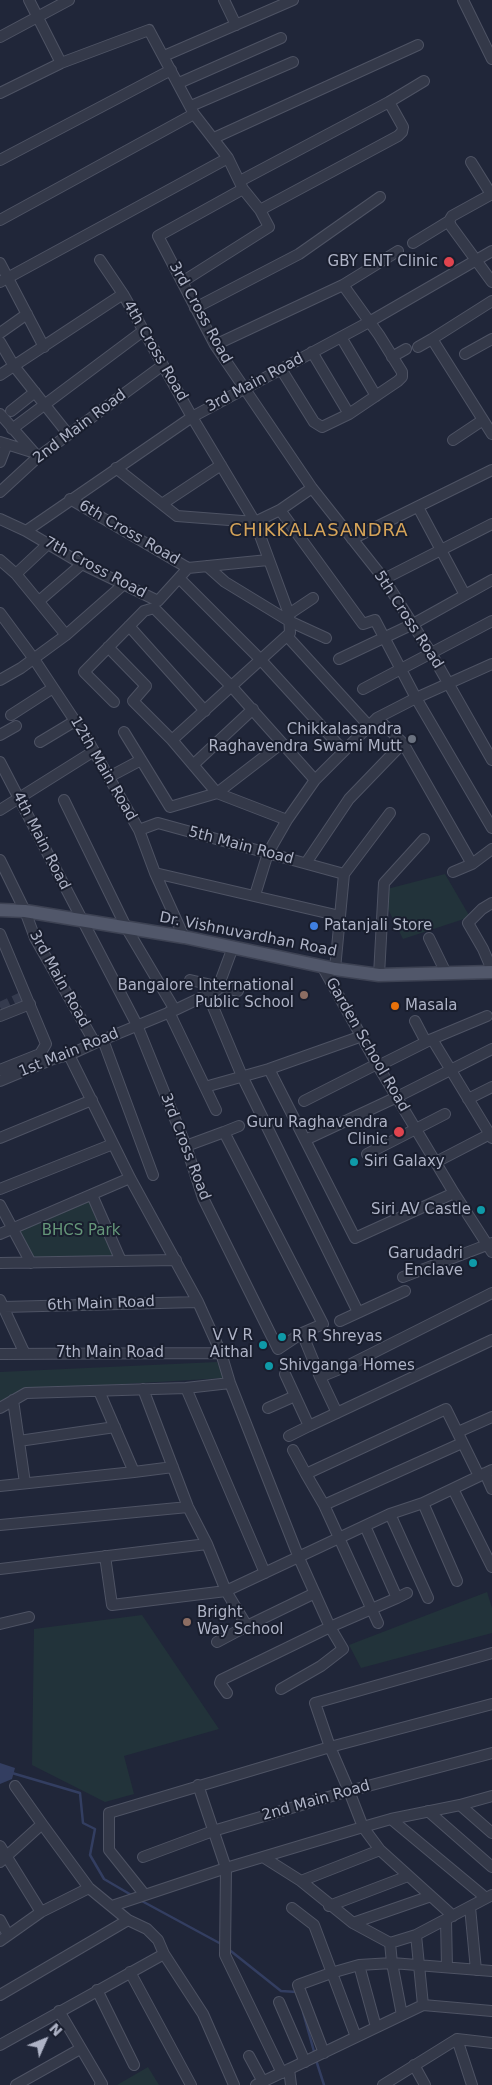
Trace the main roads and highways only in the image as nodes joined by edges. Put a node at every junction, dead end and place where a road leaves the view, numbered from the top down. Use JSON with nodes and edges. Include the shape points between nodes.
{"nodes":[{"id":1,"x":0,"y":910,"type":"edge"},
{"id":2,"x":492,"y":971,"type":"edge"}],
"edges":[{"from":1,"to":2,"type":"main road","name":"Dr. Vishnuvardhan Road","via":[[25,910],[184,937],[335,969],[379,975]]}]}
